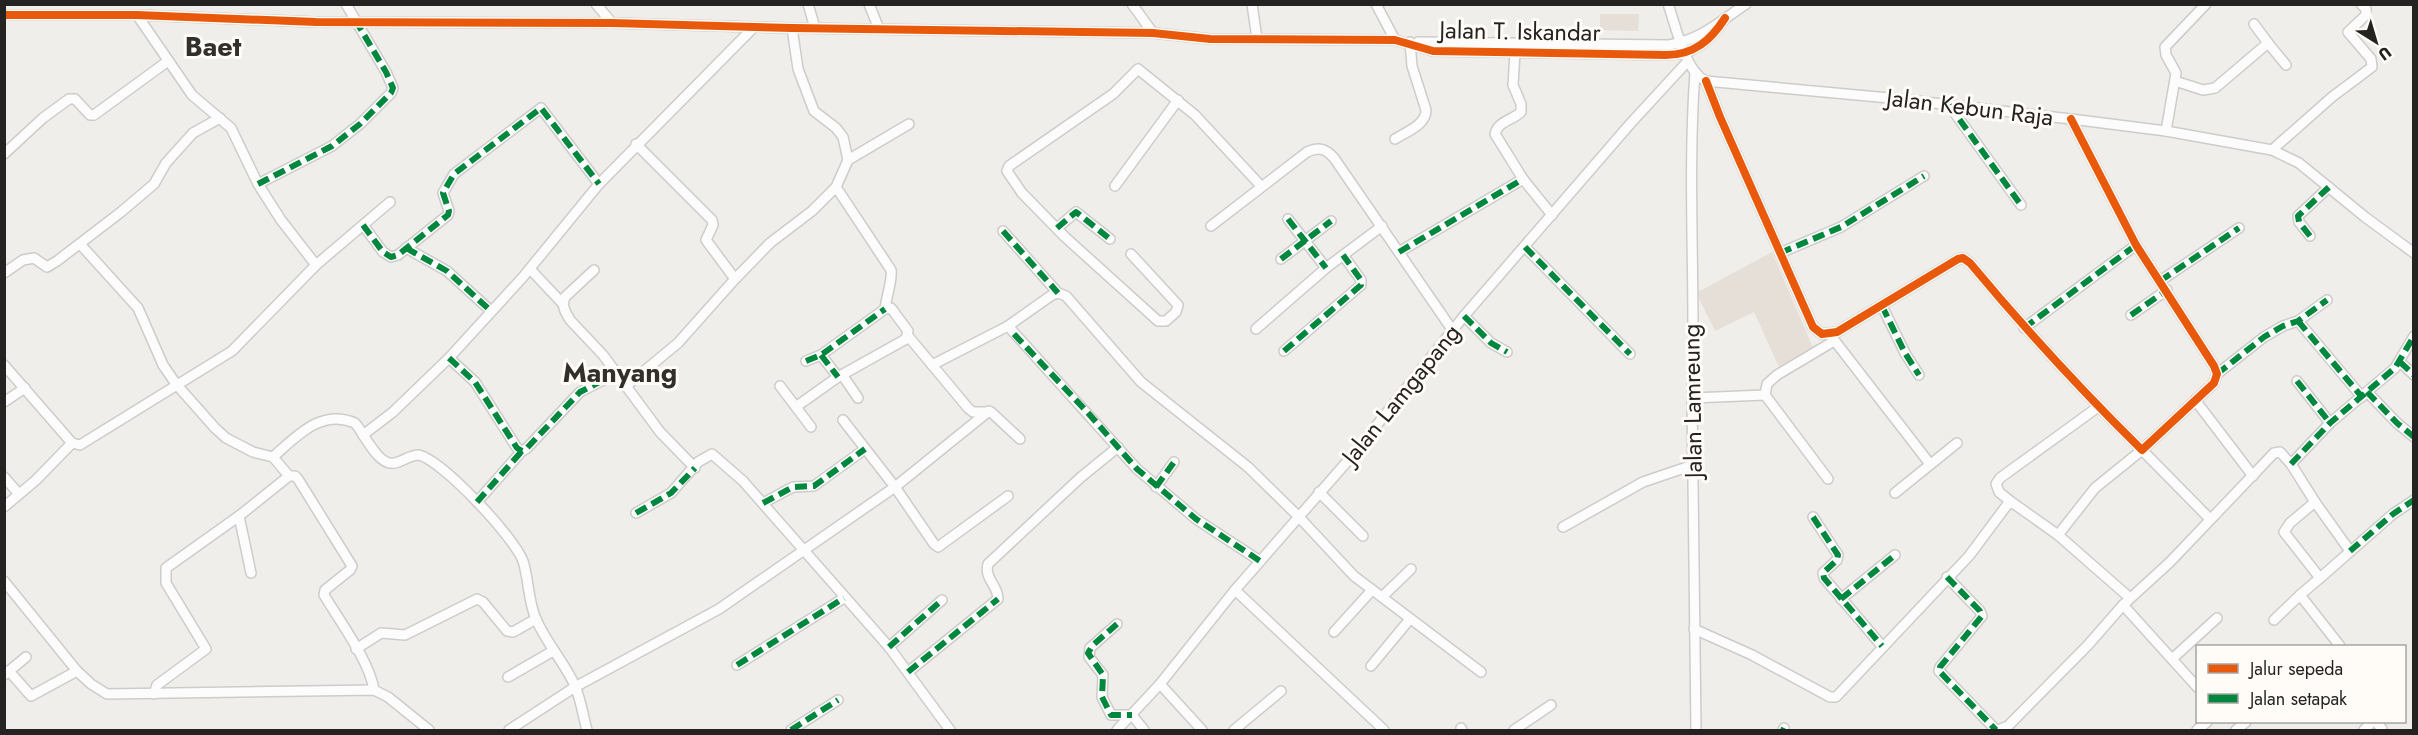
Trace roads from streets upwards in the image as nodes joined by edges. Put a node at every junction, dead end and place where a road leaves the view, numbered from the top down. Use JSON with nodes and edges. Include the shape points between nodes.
{"nodes":[{"id":1,"x":61,"y":4,"type":"edge"},
{"id":2,"x":346,"y":4,"type":"edge"},
{"id":3,"x":596,"y":4,"type":"edge"},
{"id":4,"x":808,"y":4,"type":"edge"},
{"id":5,"x":869,"y":4,"type":"edge"},
{"id":6,"x":1132,"y":4,"type":"edge"},
{"id":7,"x":1252,"y":4,"type":"edge"},
{"id":8,"x":1376,"y":4,"type":"edge"},
{"id":9,"x":1668,"y":4,"type":"edge"},
{"id":10,"x":1746,"y":4,"type":"edge"},
{"id":11,"x":2206,"y":4,"type":"edge"},
{"id":12,"x":2361,"y":4,"type":"edge"},
{"id":13,"x":4,"y":15,"type":"edge"},
{"id":14,"x":67,"y":15,"type":"junction"},
{"id":15,"x":137,"y":15,"type":"junction"},
{"id":16,"x":1725,"y":18,"type":"junction"},
{"id":17,"x":356,"y":21,"type":"junction"},
{"id":18,"x":612,"y":23,"type":"junction"},
{"id":19,"x":2254,"y":24,"type":"dead end"},
{"id":20,"x":753,"y":28,"type":"junction"},
{"id":21,"x":792,"y":28,"type":"junction"},
{"id":22,"x":815,"y":28,"type":"junction"},
{"id":23,"x":879,"y":29,"type":"junction"},
{"id":24,"x":1153,"y":33,"type":"junction"},
{"id":25,"x":1257,"y":39,"type":"junction"},
{"id":26,"x":1395,"y":40,"type":"junction"},
{"id":27,"x":1410,"y":42,"type":"junction"},
{"id":28,"x":1682,"y":43,"type":"junction"},
{"id":29,"x":2268,"y":43,"type":"junction"},
{"id":30,"x":1515,"y":53,"type":"junction"},
{"id":31,"x":1687,"y":57,"type":"junction"},
{"id":32,"x":168,"y":61,"type":"junction"},
{"id":33,"x":2286,"y":65,"type":"dead end"},
{"id":34,"x":1695,"y":72,"type":"junction"},
{"id":35,"x":1706,"y":81,"type":"junction"},
{"id":36,"x":2175,"y":81,"type":"junction"},
{"id":37,"x":1178,"y":100,"type":"junction"},
{"id":38,"x":1949,"y":105,"type":"junction"},
{"id":39,"x":220,"y":118,"type":"junction"},
{"id":40,"x":2071,"y":119,"type":"junction"},
{"id":41,"x":909,"y":124,"type":"dead end"},
{"id":42,"x":2166,"y":131,"type":"junction"},
{"id":43,"x":1395,"y":139,"type":"dead end"},
{"id":44,"x":636,"y":144,"type":"junction"},
{"id":45,"x":6,"y":149,"type":"edge"},
{"id":46,"x":2272,"y":150,"type":"junction"},
{"id":47,"x":848,"y":160,"type":"junction"},
{"id":48,"x":1924,"y":176,"type":"dead end"},
{"id":49,"x":1523,"y":179,"type":"junction"},
{"id":50,"x":258,"y":184,"type":"junction"},
{"id":51,"x":599,"y":184,"type":"junction"},
{"id":52,"x":1115,"y":186,"type":"dead end"},
{"id":53,"x":1261,"y":186,"type":"junction"},
{"id":54,"x":836,"y":187,"type":"junction"},
{"id":55,"x":2329,"y":187,"type":"junction"},
{"id":56,"x":390,"y":202,"type":"dead end"},
{"id":57,"x":2021,"y":206,"type":"dead end"},
{"id":58,"x":1552,"y":215,"type":"junction"},
{"id":59,"x":1288,"y":219,"type":"dead end"},
{"id":60,"x":1331,"y":221,"type":"dead end"},
{"id":61,"x":363,"y":225,"type":"junction"},
{"id":62,"x":1210,"y":226,"type":"dead end"},
{"id":63,"x":1382,"y":226,"type":"junction"},
{"id":64,"x":1056,"y":228,"type":"junction"},
{"id":65,"x":2239,"y":228,"type":"dead end"},
{"id":66,"x":1003,"y":231,"type":"dead end"},
{"id":67,"x":2310,"y":236,"type":"dead end"},
{"id":68,"x":1110,"y":239,"type":"dead end"},
{"id":69,"x":1305,"y":241,"type":"junction"},
{"id":70,"x":80,"y":244,"type":"junction"},
{"id":71,"x":2136,"y":245,"type":"junction"},
{"id":72,"x":1525,"y":247,"type":"junction"},
{"id":73,"x":406,"y":248,"type":"junction"},
{"id":74,"x":1399,"y":252,"type":"junction"},
{"id":75,"x":1780,"y":253,"type":"junction"},
{"id":76,"x":2414,"y":253,"type":"edge"},
{"id":77,"x":1131,"y":254,"type":"dead end"},
{"id":78,"x":1343,"y":255,"type":"junction"},
{"id":79,"x":1281,"y":259,"type":"dead end"},
{"id":80,"x":316,"y":265,"type":"junction"},
{"id":81,"x":1326,"y":268,"type":"junction"},
{"id":82,"x":530,"y":269,"type":"junction"},
{"id":83,"x":594,"y":270,"type":"dead end"},
{"id":84,"x":4,"y":273,"type":"edge"},
{"id":85,"x":735,"y":279,"type":"junction"},
{"id":86,"x":2160,"y":281,"type":"junction"},
{"id":87,"x":2167,"y":290,"type":"junction"},
{"id":88,"x":1058,"y":293,"type":"junction"},
{"id":89,"x":2326,"y":300,"type":"dead end"},
{"id":90,"x":563,"y":304,"type":"junction"},
{"id":91,"x":1882,"y":306,"type":"junction"},
{"id":92,"x":885,"y":309,"type":"junction"},
{"id":93,"x":491,"y":311,"type":"junction"},
{"id":94,"x":2131,"y":315,"type":"dead end"},
{"id":95,"x":1464,"y":316,"type":"junction"},
{"id":96,"x":2298,"y":321,"type":"junction"},
{"id":97,"x":1008,"y":326,"type":"junction"},
{"id":98,"x":1256,"y":328,"type":"dead end"},
{"id":99,"x":2024,"y":328,"type":"junction"},
{"id":100,"x":1454,"y":331,"type":"junction"},
{"id":101,"x":908,"y":336,"type":"junction"},
{"id":102,"x":2414,"y":336,"type":"edge"},
{"id":103,"x":1832,"y":338,"type":"junction"},
{"id":104,"x":1284,"y":351,"type":"dead end"},
{"id":105,"x":1508,"y":351,"type":"dead end"},
{"id":106,"x":1630,"y":354,"type":"dead end"},
{"id":107,"x":820,"y":355,"type":"junction"},
{"id":108,"x":449,"y":358,"type":"junction"},
{"id":109,"x":806,"y":361,"type":"dead end"},
{"id":110,"x":2400,"y":362,"type":"junction"},
{"id":111,"x":4,"y":365,"type":"edge"},
{"id":112,"x":932,"y":365,"type":"junction"},
{"id":113,"x":617,"y":374,"type":"junction"},
{"id":114,"x":2217,"y":374,"type":"junction"},
{"id":115,"x":1919,"y":375,"type":"dead end"},
{"id":116,"x":2414,"y":375,"type":"edge"},
{"id":117,"x":840,"y":377,"type":"junction"},
{"id":118,"x":2297,"y":381,"type":"dead end"},
{"id":119,"x":176,"y":384,"type":"junction"},
{"id":120,"x":626,"y":386,"type":"junction"},
{"id":121,"x":780,"y":386,"type":"dead end"},
{"id":122,"x":24,"y":388,"type":"junction"},
{"id":123,"x":2364,"y":394,"type":"junction"},
{"id":124,"x":1766,"y":395,"type":"junction"},
{"id":125,"x":858,"y":398,"type":"dead end"},
{"id":126,"x":1692,"y":398,"type":"junction"},
{"id":127,"x":2195,"y":400,"type":"junction"},
{"id":128,"x":4,"y":402,"type":"edge"},
{"id":129,"x":797,"y":406,"type":"junction"},
{"id":130,"x":2098,"y":407,"type":"junction"},
{"id":131,"x":989,"y":411,"type":"junction"},
{"id":132,"x":843,"y":420,"type":"dead end"},
{"id":133,"x":2330,"y":423,"type":"junction"},
{"id":134,"x":811,"y":427,"type":"dead end"},
{"id":135,"x":363,"y":435,"type":"junction"},
{"id":136,"x":2414,"y":437,"type":"edge"},
{"id":137,"x":1020,"y":439,"type":"dead end"},
{"id":138,"x":72,"y":443,"type":"junction"},
{"id":139,"x":1957,"y":443,"type":"dead end"},
{"id":140,"x":1118,"y":447,"type":"junction"},
{"id":141,"x":865,"y":449,"type":"junction"},
{"id":142,"x":2142,"y":450,"type":"junction"},
{"id":143,"x":522,"y":451,"type":"junction"},
{"id":144,"x":273,"y":457,"type":"junction"},
{"id":145,"x":1174,"y":462,"type":"dead end"},
{"id":146,"x":1930,"y":464,"type":"junction"},
{"id":147,"x":2291,"y":464,"type":"junction"},
{"id":148,"x":1693,"y":465,"type":"junction"},
{"id":149,"x":695,"y":468,"type":"junction"},
{"id":150,"x":289,"y":476,"type":"junction"},
{"id":151,"x":2253,"y":476,"type":"junction"},
{"id":152,"x":4,"y":477,"type":"edge"},
{"id":153,"x":1828,"y":479,"type":"dead end"},
{"id":154,"x":1156,"y":487,"type":"junction"},
{"id":155,"x":896,"y":488,"type":"junction"},
{"id":156,"x":1319,"y":492,"type":"junction"},
{"id":157,"x":1895,"y":493,"type":"dead end"},
{"id":158,"x":19,"y":494,"type":"junction"},
{"id":159,"x":1008,"y":496,"type":"dead end"},
{"id":160,"x":2414,"y":500,"type":"edge"},
{"id":161,"x":2010,"y":501,"type":"junction"},
{"id":162,"x":477,"y":502,"type":"junction"},
{"id":163,"x":2315,"y":502,"type":"junction"},
{"id":164,"x":763,"y":503,"type":"junction"},
{"id":165,"x":4,"y":507,"type":"edge"},
{"id":166,"x":636,"y":513,"type":"dead end"},
{"id":167,"x":239,"y":516,"type":"junction"},
{"id":168,"x":1299,"y":517,"type":"junction"},
{"id":169,"x":1813,"y":517,"type":"dead end"},
{"id":170,"x":2210,"y":519,"type":"junction"},
{"id":171,"x":1563,"y":526,"type":"dead end"},
{"id":172,"x":2058,"y":535,"type":"junction"},
{"id":173,"x":1363,"y":536,"type":"dead end"},
{"id":174,"x":805,"y":550,"type":"junction"},
{"id":175,"x":2350,"y":552,"type":"junction"},
{"id":176,"x":1895,"y":555,"type":"dead end"},
{"id":177,"x":1260,"y":561,"type":"junction"},
{"id":178,"x":1411,"y":569,"type":"dead end"},
{"id":179,"x":251,"y":573,"type":"dead end"},
{"id":180,"x":1947,"y":577,"type":"junction"},
{"id":181,"x":2320,"y":578,"type":"junction"},
{"id":182,"x":4,"y":581,"type":"edge"},
{"id":183,"x":1235,"y":590,"type":"junction"},
{"id":184,"x":1372,"y":590,"type":"junction"},
{"id":185,"x":2300,"y":595,"type":"junction"},
{"id":186,"x":1382,"y":597,"type":"junction"},
{"id":187,"x":844,"y":598,"type":"junction"},
{"id":188,"x":1840,"y":598,"type":"junction"},
{"id":189,"x":942,"y":600,"type":"dead end"},
{"id":190,"x":2127,"y":602,"type":"junction"},
{"id":191,"x":2217,"y":618,"type":"dead end"},
{"id":192,"x":536,"y":619,"type":"junction"},
{"id":193,"x":1410,"y":619,"type":"junction"},
{"id":194,"x":2274,"y":620,"type":"dead end"},
{"id":195,"x":1117,"y":624,"type":"dead end"},
{"id":196,"x":1694,"y":629,"type":"junction"},
{"id":197,"x":1334,"y":632,"type":"dead end"},
{"id":198,"x":2339,"y":645,"type":"edge"},
{"id":199,"x":1882,"y":646,"type":"junction"},
{"id":200,"x":889,"y":647,"type":"junction"},
{"id":201,"x":356,"y":649,"type":"junction"},
{"id":202,"x":553,"y":651,"type":"junction"},
{"id":203,"x":26,"y":657,"type":"dead end"},
{"id":204,"x":2172,"y":659,"type":"junction"},
{"id":205,"x":737,"y":665,"type":"dead end"},
{"id":206,"x":1371,"y":666,"type":"dead end"},
{"id":207,"x":77,"y":671,"type":"junction"},
{"id":208,"x":908,"y":672,"type":"junction"},
{"id":209,"x":1482,"y":672,"type":"dead end"},
{"id":210,"x":7,"y":673,"type":"edge"},
{"id":211,"x":508,"y":677,"type":"dead end"},
{"id":212,"x":1160,"y":684,"type":"junction"},
{"id":213,"x":2196,"y":686,"type":"edge"},
{"id":214,"x":575,"y":687,"type":"junction"},
{"id":215,"x":374,"y":690,"type":"junction"},
{"id":216,"x":1281,"y":691,"type":"dead end"},
{"id":217,"x":153,"y":694,"type":"junction"},
{"id":218,"x":838,"y":700,"type":"dead end"},
{"id":219,"x":1551,"y":705,"type":"dead end"},
{"id":220,"x":1132,"y":715,"type":"junction"},
{"id":221,"x":2377,"y":724,"type":"edge"},
{"id":222,"x":2012,"y":728,"type":"edge"},
{"id":223,"x":429,"y":730,"type":"edge"},
{"id":224,"x":509,"y":730,"type":"edge"},
{"id":225,"x":587,"y":730,"type":"edge"},
{"id":226,"x":791,"y":730,"type":"edge"},
{"id":227,"x":950,"y":730,"type":"edge"},
{"id":228,"x":1117,"y":730,"type":"edge"},
{"id":229,"x":1144,"y":730,"type":"edge"},
{"id":230,"x":1202,"y":730,"type":"edge"},
{"id":231,"x":1234,"y":730,"type":"edge"},
{"id":232,"x":1384,"y":730,"type":"edge"},
{"id":233,"x":1514,"y":730,"type":"edge"},
{"id":234,"x":1695,"y":730,"type":"edge"},
{"id":235,"x":1997,"y":730,"type":"edge"},
{"id":236,"x":2364,"y":730,"type":"edge"}],
"edges":[{"from":1,"to":14,"type":"street"},
{"from":2,"to":17,"type":"street"},
{"from":3,"to":18,"type":"street"},
{"from":4,"to":22,"type":"street"},
{"from":5,"to":23,"type":"street"},
{"from":6,"to":24,"type":"street"},
{"from":7,"to":25,"type":"street"},
{"from":8,"to":26,"type":"street"},
{"from":9,"to":28,"type":"street"},
{"from":10,"to":16,"type":"street","name":"Jalan T. Iskandar"},
{"from":11,"to":36,"type":"street","via":[[2165,47],[2176,73]]},
{"from":12,"to":46,"type":"street","via":[[2366,15],[2349,29],[2349,34],[2371,59],[2372,67]]},
{"from":13,"to":14,"type":"street","name":"Jalan T. Iskandar"},
{"from":14,"to":15,"type":"street","name":"Jalan T. Iskandar"},
{"from":15,"to":17,"type":"street","name":"Jalan T. Iskandar"},
{"from":15,"to":32,"type":"street"},
{"from":16,"to":28,"type":"street","name":"Jalan T. Iskandar","via":[[1711,30]]},
{"from":16,"to":31,"type":"street","name":"Jalan T. Iskandar","via":[[1712,37]]},
{"from":17,"to":18,"type":"street","name":"Jalan T. Iskandar"},
{"from":17,"to":50,"type":"street","via":[[386,72],[393,88],[391,93],[332,146]]},
{"from":18,"to":20,"type":"street","name":"Jalan T. Iskandar"},
{"from":19,"to":29,"type":"street"},
{"from":20,"to":21,"type":"street","name":"Jalan T. Iskandar"},
{"from":20,"to":44,"type":"street"},
{"from":21,"to":22,"type":"street","name":"Jalan T. Iskandar"},
{"from":21,"to":47,"type":"street","via":[[798,69],[814,111],[841,132]]},
{"from":22,"to":23,"type":"street","name":"Jalan T. Iskandar"},
{"from":23,"to":24,"type":"street","name":"Jalan T. Iskandar"},
{"from":24,"to":25,"type":"street","name":"Jalan T. Iskandar"},
{"from":25,"to":26,"type":"street","name":"Jalan T. Iskandar"},
{"from":26,"to":27,"type":"street","name":"Jalan T. Iskandar"},
{"from":27,"to":28,"type":"street","name":"Jalan T. Iskandar"},
{"from":27,"to":30,"type":"street","name":"Jalan T. Iskandar","via":[[1433,51]]},
{"from":27,"to":43,"type":"street","via":[[1425,117]]},
{"from":28,"to":31,"type":"street"},
{"from":29,"to":33,"type":"street"},
{"from":29,"to":36,"type":"street","via":[[2215,88],[2203,90]]},
{"from":30,"to":31,"type":"street","name":"Jalan T. Iskandar"},
{"from":30,"to":49,"type":"street","via":[[1513,85],[1521,112],[1501,124],[1495,134]]},
{"from":31,"to":34,"type":"street"},
{"from":31,"to":58,"type":"street","name":"Jalan Lamgapang"},
{"from":32,"to":39,"type":"street","via":[[192,95]]},
{"from":32,"to":45,"type":"street","via":[[94,115],[75,99],[69,99]]},
{"from":34,"to":35,"type":"street"},
{"from":34,"to":126,"type":"street","name":"Jalan Lamreung","via":[[1690,202]]},
{"from":35,"to":38,"type":"street","name":"Jalan Kebun Raja"},
{"from":35,"to":75,"type":"street"},
{"from":36,"to":42,"type":"street"},
{"from":37,"to":52,"type":"street"},
{"from":37,"to":53,"type":"street"},
{"from":37,"to":64,"type":"street","via":[[1138,69],[1113,94],[1009,166],[1008,174],[1015,184]]},
{"from":38,"to":40,"type":"street","name":"Jalan Kebun Raja"},
{"from":38,"to":57,"type":"street"},
{"from":39,"to":50,"type":"street","via":[[231,128]]},
{"from":39,"to":70,"type":"street","via":[[193,133],[166,163],[154,184]]},
{"from":40,"to":42,"type":"street","name":"Jalan Kebun Raja"},
{"from":40,"to":71,"type":"street"},
{"from":41,"to":47,"type":"street"},
{"from":42,"to":46,"type":"street","name":"Jalan Kebun Raja"},
{"from":44,"to":51,"type":"street"},
{"from":44,"to":85,"type":"street","via":[[712,220],[706,240]]},
{"from":46,"to":55,"type":"street","name":"Jalan Kebun Raja","via":[[2299,163]]},
{"from":47,"to":54,"type":"street"},
{"from":48,"to":75,"type":"street","via":[[1841,227]]},
{"from":49,"to":58,"type":"street"},
{"from":49,"to":74,"type":"street"},
{"from":50,"to":80,"type":"street"},
{"from":51,"to":73,"type":"street","via":[[543,109],[539,109],[453,174],[443,193],[448,216]]},
{"from":51,"to":82,"type":"street"},
{"from":53,"to":62,"type":"street"},
{"from":53,"to":63,"type":"street","via":[[1307,152],[1323,149],[1334,158]]},
{"from":54,"to":85,"type":"street","via":[[770,243]]},
{"from":54,"to":92,"type":"street","via":[[891,270]]},
{"from":55,"to":67,"type":"street","via":[[2298,216]]},
{"from":55,"to":76,"type":"street","name":"Jalan Kebun Raja"},
{"from":56,"to":61,"type":"street"},
{"from":58,"to":72,"type":"street","name":"Jalan Lamgapang"},
{"from":59,"to":69,"type":"street"},
{"from":60,"to":69,"type":"street"},
{"from":61,"to":73,"type":"street","via":[[383,252],[398,255]]},
{"from":61,"to":80,"type":"street"},
{"from":63,"to":74,"type":"street"},
{"from":63,"to":78,"type":"street"},
{"from":64,"to":68,"type":"street","via":[[1076,212]]},
{"from":64,"to":77,"type":"street","via":[[1158,321],[1166,321],[1178,305]]},
{"from":65,"to":86,"type":"street"},
{"from":66,"to":88,"type":"street"},
{"from":69,"to":79,"type":"street"},
{"from":69,"to":81,"type":"street"},
{"from":70,"to":84,"type":"street","via":[[47,267],[34,258],[23,260]]},
{"from":70,"to":119,"type":"street","via":[[138,308],[163,365]]},
{"from":71,"to":86,"type":"street"},
{"from":71,"to":99,"type":"street"},
{"from":72,"to":95,"type":"street","name":"Jalan Lamgapang"},
{"from":72,"to":106,"type":"street"},
{"from":73,"to":93,"type":"street","via":[[447,271]]},
{"from":74,"to":100,"type":"street"},
{"from":75,"to":103,"type":"street","via":[[1808,321]]},
{"from":78,"to":81,"type":"street"},
{"from":78,"to":104,"type":"street","via":[[1361,285]]},
{"from":80,"to":119,"type":"street","via":[[232,351]]},
{"from":81,"to":98,"type":"street"},
{"from":82,"to":90,"type":"street"},
{"from":82,"to":93,"type":"street"},
{"from":83,"to":90,"type":"street","via":[[565,297]]},
{"from":85,"to":120,"type":"street","via":[[678,343]]},
{"from":86,"to":87,"type":"street"},
{"from":87,"to":94,"type":"street"},
{"from":87,"to":114,"type":"street"},
{"from":88,"to":97,"type":"street","via":[[1048,296]]},
{"from":88,"to":168,"type":"street","via":[[1068,299],[1141,382],[1248,467]]},
{"from":89,"to":96,"type":"street"},
{"from":90,"to":113,"type":"street","via":[[570,320]]},
{"from":91,"to":99,"type":"street","via":[[1963,258]]},
{"from":91,"to":103,"type":"street"},
{"from":91,"to":115,"type":"street"},
{"from":92,"to":101,"type":"street","via":[[896,313]]},
{"from":92,"to":107,"type":"street"},
{"from":93,"to":108,"type":"street"},
{"from":95,"to":100,"type":"street","name":"Jalan Lamgapang"},
{"from":95,"to":105,"type":"street","via":[[1491,344]]},
{"from":96,"to":114,"type":"street","via":[[2273,331]]},
{"from":96,"to":123,"type":"street"},
{"from":97,"to":112,"type":"street"},
{"from":97,"to":140,"type":"street"},
{"from":99,"to":130,"type":"street"},
{"from":100,"to":156,"type":"street","name":"Jalan Lamgapang"},
{"from":101,"to":112,"type":"street"},
{"from":101,"to":117,"type":"street"},
{"from":102,"to":110,"type":"street"},
{"from":103,"to":124,"type":"street","via":[[1777,375],[1767,384]]},
{"from":103,"to":146,"type":"street"},
{"from":107,"to":109,"type":"street"},
{"from":107,"to":117,"type":"street"},
{"from":108,"to":135,"type":"street"},
{"from":108,"to":143,"type":"street","via":[[475,382]]},
{"from":110,"to":116,"type":"street"},
{"from":110,"to":123,"type":"street"},
{"from":111,"to":122,"type":"street"},
{"from":112,"to":131,"type":"street","via":[[971,411]]},
{"from":113,"to":120,"type":"street"},
{"from":113,"to":143,"type":"street","via":[[580,392]]},
{"from":114,"to":127,"type":"street","via":[[2214,383]]},
{"from":117,"to":125,"type":"street"},
{"from":117,"to":129,"type":"street"},
{"from":118,"to":133,"type":"street"},
{"from":119,"to":138,"type":"street","via":[[90,440],[80,445]]},
{"from":119,"to":144,"type":"street","via":[[226,438]]},
{"from":120,"to":149,"type":"street","via":[[660,432]]},
{"from":121,"to":129,"type":"street"},
{"from":122,"to":128,"type":"street"},
{"from":122,"to":138,"type":"street"},
{"from":123,"to":133,"type":"street"},
{"from":123,"to":136,"type":"street"},
{"from":124,"to":126,"type":"street"},
{"from":124,"to":153,"type":"street"},
{"from":126,"to":148,"type":"street","name":"Jalan Lamreung"},
{"from":127,"to":142,"type":"street"},
{"from":127,"to":151,"type":"street"},
{"from":129,"to":134,"type":"street"},
{"from":130,"to":142,"type":"street"},
{"from":130,"to":161,"type":"street","via":[[2000,478],[1997,489]]},
{"from":131,"to":137,"type":"street"},
{"from":131,"to":155,"type":"street"},
{"from":132,"to":141,"type":"street"},
{"from":133,"to":147,"type":"street"},
{"from":135,"to":144,"type":"street","via":[[355,423],[331,418],[303,431]]},
{"from":135,"to":162,"type":"street","via":[[386,462],[395,463],[414,454],[423,456]]},
{"from":138,"to":158,"type":"street"},
{"from":139,"to":146,"type":"street"},
{"from":140,"to":154,"type":"street"},
{"from":140,"to":208,"type":"street","via":[[988,564],[988,579],[998,592],[998,599]]},
{"from":141,"to":155,"type":"street"},
{"from":141,"to":164,"type":"street","via":[[814,486],[793,487]]},
{"from":142,"to":170,"type":"street"},
{"from":142,"to":172,"type":"street","via":[[2095,488]]},
{"from":143,"to":162,"type":"street"},
{"from":144,"to":150,"type":"street"},
{"from":145,"to":154,"type":"street"},
{"from":146,"to":157,"type":"street"},
{"from":147,"to":151,"type":"street","via":[[2276,452]]},
{"from":147,"to":163,"type":"street"},
{"from":148,"to":171,"type":"street","via":[[1643,482]]},
{"from":148,"to":196,"type":"street","name":"Jalan Lamreung"},
{"from":149,"to":164,"type":"street","via":[[712,454]]},
{"from":149,"to":166,"type":"street","via":[[671,493]]},
{"from":150,"to":167,"type":"street"},
{"from":150,"to":201,"type":"street","via":[[298,479],[352,566],[324,595]]},
{"from":151,"to":170,"type":"street"},
{"from":152,"to":158,"type":"street"},
{"from":154,"to":177,"type":"street"},
{"from":155,"to":159,"type":"street","via":[[938,547]]},
{"from":155,"to":174,"type":"street"},
{"from":156,"to":168,"type":"street","name":"Jalan Lamgapang"},
{"from":156,"to":173,"type":"street"},
{"from":158,"to":165,"type":"street"},
{"from":160,"to":175,"type":"street"},
{"from":161,"to":172,"type":"street"},
{"from":161,"to":180,"type":"street","via":[[1969,556]]},
{"from":162,"to":192,"type":"street","via":[[503,531],[522,561]]},
{"from":163,"to":175,"type":"street"},
{"from":163,"to":181,"type":"street","via":[[2284,532]]},
{"from":164,"to":174,"type":"street"},
{"from":167,"to":179,"type":"street"},
{"from":167,"to":217,"type":"street","via":[[166,568],[166,583],[206,649],[157,685]]},
{"from":168,"to":177,"type":"street","name":"Jalan Lamgapang"},
{"from":168,"to":184,"type":"street"},
{"from":169,"to":188,"type":"street","via":[[1838,555],[1823,575]]},
{"from":170,"to":190,"type":"street"},
{"from":172,"to":190,"type":"street"},
{"from":174,"to":187,"type":"street"},
{"from":174,"to":214,"type":"street","via":[[709,615]]},
{"from":175,"to":181,"type":"street"},
{"from":176,"to":188,"type":"street"},
{"from":177,"to":183,"type":"street","name":"Jalan Lamgapang"},
{"from":178,"to":186,"type":"street"},
{"from":180,"to":199,"type":"street"},
{"from":180,"to":235,"type":"street","via":[[1983,616],[1939,671]]},
{"from":181,"to":185,"type":"street"},
{"from":182,"to":207,"type":"street"},
{"from":183,"to":212,"type":"street","name":"Jalan Lamgapang"},
{"from":183,"to":232,"type":"street"},
{"from":184,"to":186,"type":"street"},
{"from":184,"to":197,"type":"street"},
{"from":185,"to":194,"type":"street"},
{"from":185,"to":198,"type":"street"},
{"from":186,"to":193,"type":"street"},
{"from":187,"to":200,"type":"street"},
{"from":187,"to":205,"type":"street"},
{"from":188,"to":199,"type":"street"},
{"from":189,"to":200,"type":"street"},
{"from":190,"to":204,"type":"street"},
{"from":190,"to":222,"type":"street"},
{"from":191,"to":204,"type":"street"},
{"from":192,"to":201,"type":"street","via":[[507,632],[483,602],[477,600],[405,635],[381,633]]},
{"from":192,"to":202,"type":"street"},
{"from":193,"to":206,"type":"street"},
{"from":193,"to":209,"type":"street"},
{"from":195,"to":220,"type":"street","via":[[1088,652],[1102,675],[1102,697],[1111,715]]},
{"from":196,"to":199,"type":"street","via":[[1833,698]]},
{"from":196,"to":234,"type":"street","name":"Jalan Lamreung"},
{"from":200,"to":208,"type":"street"},
{"from":201,"to":215,"type":"street"},
{"from":202,"to":211,"type":"street"},
{"from":202,"to":214,"type":"street"},
{"from":203,"to":210,"type":"street"},
{"from":204,"to":213,"type":"street"},
{"from":207,"to":210,"type":"street","via":[[31,696]]},
{"from":207,"to":217,"type":"street","via":[[107,694]]},
{"from":208,"to":227,"type":"street"},
{"from":212,"to":220,"type":"street","name":"Jalan Lamgapang"},
{"from":212,"to":230,"type":"street"},
{"from":214,"to":224,"type":"street"},
{"from":214,"to":225,"type":"street"},
{"from":215,"to":217,"type":"street"},
{"from":215,"to":223,"type":"street"},
{"from":216,"to":231,"type":"street"},
{"from":218,"to":226,"type":"street"},
{"from":219,"to":233,"type":"street"},
{"from":220,"to":228,"type":"street","name":"Jalan Lamgapang"},
{"from":220,"to":229,"type":"street"},
{"from":221,"to":236,"type":"street"},
{"from":222,"to":235,"type":"street"}]}
